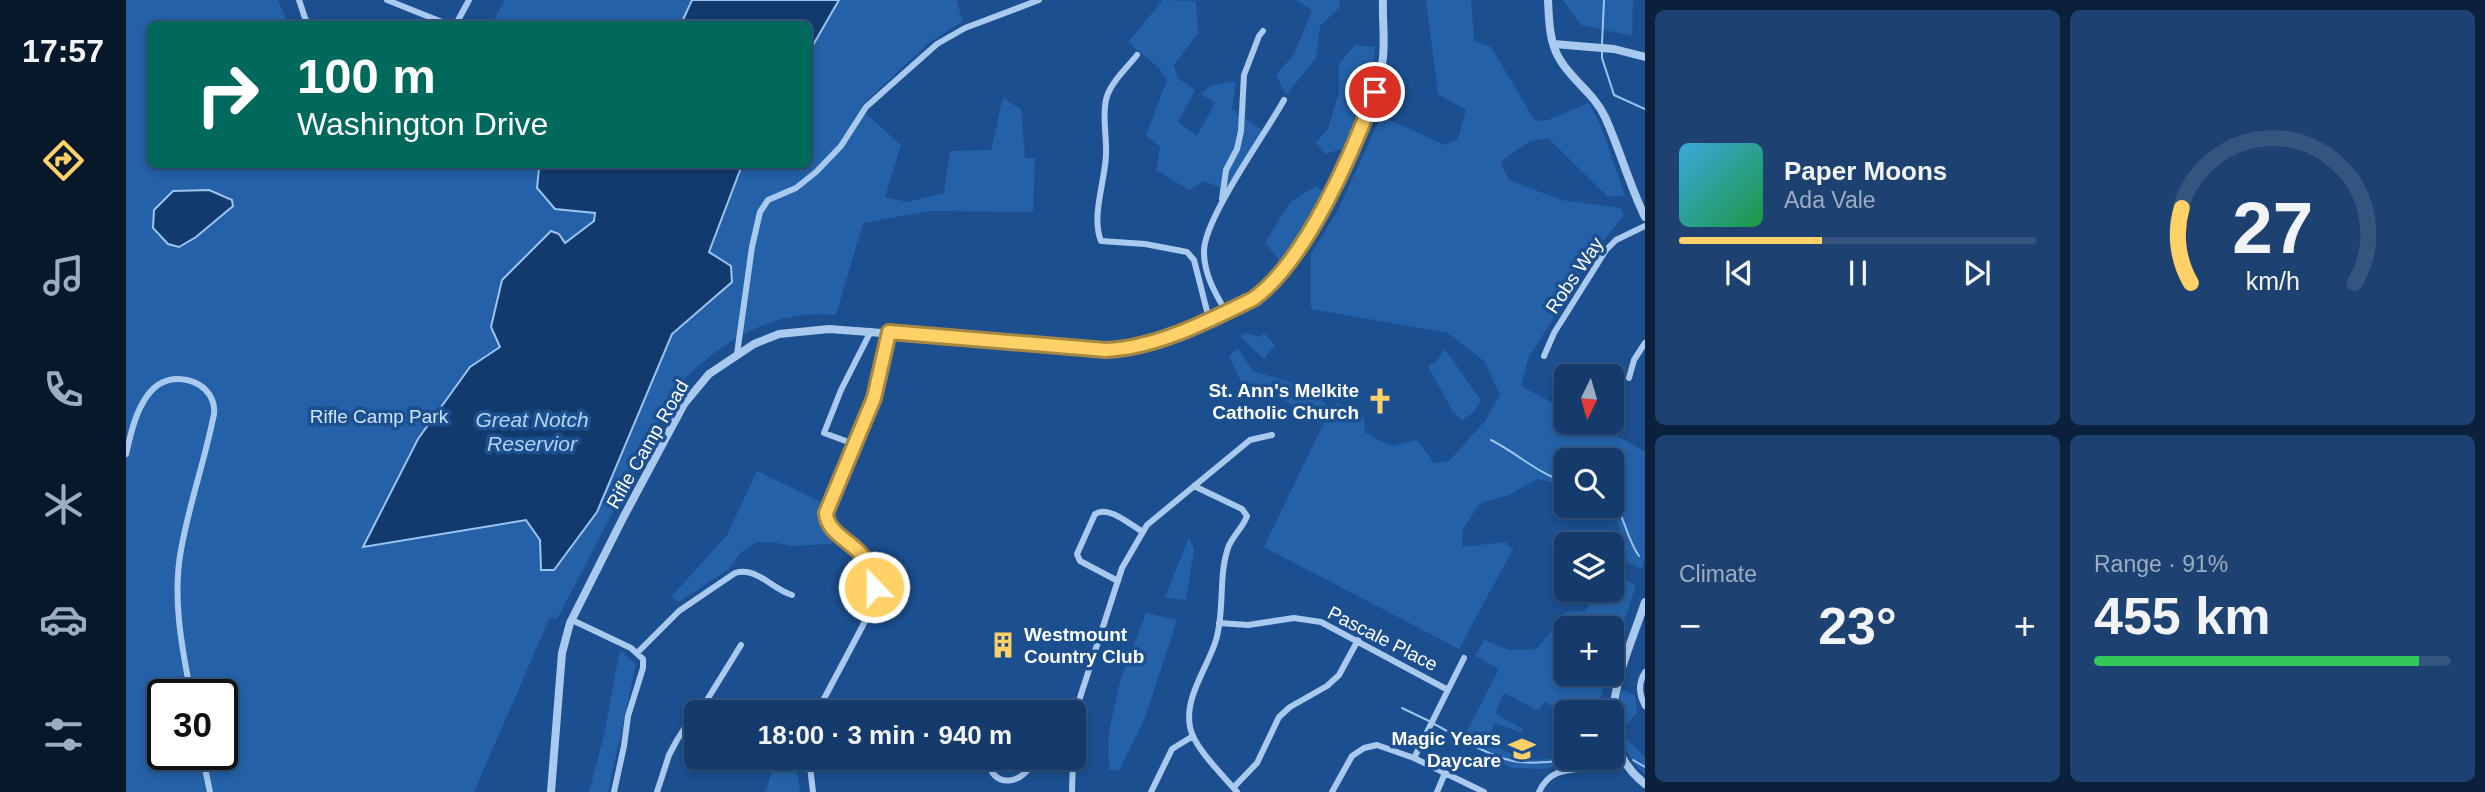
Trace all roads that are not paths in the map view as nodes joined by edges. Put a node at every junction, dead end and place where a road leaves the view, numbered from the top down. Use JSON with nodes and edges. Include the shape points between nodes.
{"nodes":[{"id":1,"x":299,"y":0,"type":"edge"},
{"id":2,"x":387,"y":0,"type":"edge"},
{"id":3,"x":469,"y":0,"type":"edge"},
{"id":4,"x":1038,"y":0,"type":"edge"},
{"id":5,"x":1383,"y":0,"type":"edge"},
{"id":6,"x":1548,"y":0,"type":"edge"},
{"id":7,"x":306,"y":21,"type":"edge"},
{"id":8,"x":440,"y":21,"type":"edge"},
{"id":9,"x":458,"y":21,"type":"edge"},
{"id":10,"x":1263,"y":31,"type":"dead end"},
{"id":11,"x":1554,"y":44,"type":"junction"},
{"id":12,"x":1137,"y":55,"type":"dead end"},
{"id":13,"x":1645,"y":57,"type":"edge"},
{"id":14,"x":1284,"y":100,"type":"dead end"},
{"id":15,"x":1222,"y":204,"type":"junction"},
{"id":16,"x":1645,"y":217,"type":"edge"},
{"id":17,"x":1645,"y":226,"type":"edge"},
{"id":18,"x":1208,"y":276,"type":"junction"},
{"id":19,"x":1199,"y":280,"type":"junction"},
{"id":20,"x":1226,"y":312,"type":"junction"},
{"id":21,"x":1209,"y":319,"type":"junction"},
{"id":22,"x":871,"y":331,"type":"junction"},
{"id":23,"x":889,"y":332,"type":"junction"},
{"id":24,"x":1645,"y":343,"type":"edge"},
{"id":25,"x":737,"y":354,"type":"junction"},
{"id":26,"x":1544,"y":356,"type":"dead end"},
{"id":27,"x":1629,"y":378,"type":"dead end"},
{"id":28,"x":1272,"y":435,"type":"dead end"},
{"id":29,"x":854,"y":444,"type":"junction"},
{"id":30,"x":126,"y":454,"type":"edge"},
{"id":31,"x":1194,"y":486,"type":"junction"},
{"id":32,"x":1143,"y":532,"type":"junction"},
{"id":33,"x":1118,"y":581,"type":"junction"},
{"id":34,"x":792,"y":594,"type":"dead end"},
{"id":35,"x":1645,"y":602,"type":"edge"},
{"id":36,"x":1643,"y":616,"type":"edge"},
{"id":37,"x":572,"y":620,"type":"junction"},
{"id":38,"x":1219,"y":623,"type":"junction"},
{"id":39,"x":1358,"y":640,"type":"junction"},
{"id":40,"x":741,"y":645,"type":"dead end"},
{"id":41,"x":638,"y":652,"type":"junction"},
{"id":42,"x":1464,"y":657,"type":"dead end"},
{"id":43,"x":1645,"y":672,"type":"edge"},
{"id":44,"x":188,"y":679,"type":"edge"},
{"id":45,"x":1448,"y":690,"type":"junction"},
{"id":46,"x":823,"y":700,"type":"edge"},
{"id":47,"x":1079,"y":700,"type":"edge"},
{"id":48,"x":1615,"y":700,"type":"edge"},
{"id":49,"x":1645,"y":706,"type":"edge"},
{"id":50,"x":1193,"y":736,"type":"junction"},
{"id":51,"x":1414,"y":758,"type":"junction"},
{"id":52,"x":1624,"y":760,"type":"edge"},
{"id":53,"x":205,"y":770,"type":"edge"},
{"id":54,"x":811,"y":770,"type":"edge"},
{"id":55,"x":991,"y":770,"type":"edge"},
{"id":56,"x":1030,"y":770,"type":"edge"},
{"id":57,"x":1073,"y":770,"type":"edge"},
{"id":58,"x":1564,"y":770,"type":"edge"},
{"id":59,"x":1445,"y":773,"type":"junction"},
{"id":60,"x":1645,"y":784,"type":"edge"},
{"id":61,"x":1236,"y":790,"type":"edge"},
{"id":62,"x":209,"y":792,"type":"edge"},
{"id":63,"x":551,"y":792,"type":"edge"},
{"id":64,"x":614,"y":792,"type":"edge"},
{"id":65,"x":657,"y":792,"type":"edge"},
{"id":66,"x":814,"y":792,"type":"edge"},
{"id":67,"x":1072,"y":792,"type":"edge"},
{"id":68,"x":1150,"y":792,"type":"edge"},
{"id":69,"x":1332,"y":792,"type":"edge"},
{"id":70,"x":1437,"y":792,"type":"edge"},
{"id":71,"x":1484,"y":792,"type":"edge"},
{"id":72,"x":1539,"y":792,"type":"edge"}],
"edges":[{"from":1,"to":7,"type":"street"},
{"from":2,"to":8,"type":"street"},
{"from":3,"to":9,"type":"street"},
{"from":4,"to":25,"type":"street","via":[[937,44],[866,107],[841,146],[817,172],[768,200],[760,212],[752,247]]},
{"from":5,"to":20,"type":"street","name":"Rifle Camp Road","via":[[1383,61],[1340,176],[1276,280],[1253,299]]},
{"from":6,"to":11,"type":"street"},
{"from":10,"to":15,"type":"street","via":[[1244,75],[1241,131],[1226,170]]},
{"from":11,"to":13,"type":"street","via":[[1614,49]]},
{"from":11,"to":16,"type":"street","via":[[1560,60],[1604,115]]},
{"from":12,"to":19,"type":"street","via":[[1106,99],[1099,235],[1109,243],[1187,252]]},
{"from":14,"to":15,"type":"street"},
{"from":15,"to":18,"type":"street","via":[[1205,239]]},
{"from":17,"to":26,"type":"street","name":"Robs Way","via":[[1606,250]]},
{"from":18,"to":19,"type":"street"},
{"from":18,"to":20,"type":"street"},
{"from":19,"to":21,"type":"street"},
{"from":20,"to":21,"type":"street","name":"Rifle Camp Road"},
{"from":21,"to":23,"type":"street","name":"Rifle Camp Road","via":[[1151,342],[1106,350]]},
{"from":22,"to":23,"type":"street","name":"Rifle Camp Road"},
{"from":22,"to":25,"type":"street","name":"Rifle Camp Road","via":[[794,332],[767,338]]},
{"from":22,"to":29,"type":"street","via":[[824,432]]},
{"from":23,"to":29,"type":"street","via":[[878,386]]},
{"from":24,"to":27,"type":"street"},
{"from":25,"to":37,"type":"street","name":"Rifle Camp Road","via":[[709,374],[684,404]]},
{"from":28,"to":31,"type":"street","via":[[1250,440]]},
{"from":29,"to":46,"type":"street","via":[[825,517],[866,561],[875,596]]},
{"from":30,"to":44,"type":"street","via":[[138,414],[162,382],[181,378],[201,385],[208,393],[214,414],[180,551],[177,587]]},
{"from":31,"to":32,"type":"street"},
{"from":31,"to":38,"type":"street","via":[[1242,509],[1247,516],[1224,561]]},
{"from":32,"to":33,"type":"street"},
{"from":32,"to":33,"type":"street","via":[[1108,511],[1094,514],[1077,554],[1080,561]]},
{"from":33,"to":47,"type":"street"},
{"from":34,"to":41,"type":"street","via":[[750,571],[734,573],[679,611]]},
{"from":35,"to":36,"type":"street"},
{"from":36,"to":48,"type":"street"},
{"from":37,"to":41,"type":"street"},
{"from":37,"to":63,"type":"street","name":"Rifle Camp Road","via":[[562,653]]},
{"from":38,"to":39,"type":"street","name":"Pascale Place","via":[[1248,625],[1303,618]]},
{"from":38,"to":50,"type":"street","via":[[1189,708]]},
{"from":39,"to":45,"type":"street","name":"Pascale Place"},
{"from":39,"to":61,"type":"street","via":[[1339,675],[1279,717],[1257,763]]},
{"from":40,"to":65,"type":"street","via":[[677,740]]},
{"from":41,"to":64,"type":"street","via":[[643,664]]},
{"from":42,"to":45,"type":"street"},
{"from":43,"to":49,"type":"street","via":[[1640,696]]},
{"from":45,"to":51,"type":"street"},
{"from":50,"to":61,"type":"street"},
{"from":50,"to":68,"type":"street","via":[[1172,749]]},
{"from":51,"to":59,"type":"street"},
{"from":51,"to":69,"type":"street","via":[[1383,746],[1364,748],[1348,761]]},
{"from":52,"to":60,"type":"street"},
{"from":53,"to":62,"type":"street"},
{"from":54,"to":66,"type":"street"},
{"from":55,"to":56,"type":"street","via":[[997,779],[1006,781],[1025,776]]},
{"from":57,"to":67,"type":"street"},
{"from":58,"to":72,"type":"street","via":[[1551,775]]},
{"from":59,"to":70,"type":"street"},
{"from":59,"to":71,"type":"street"}]}
